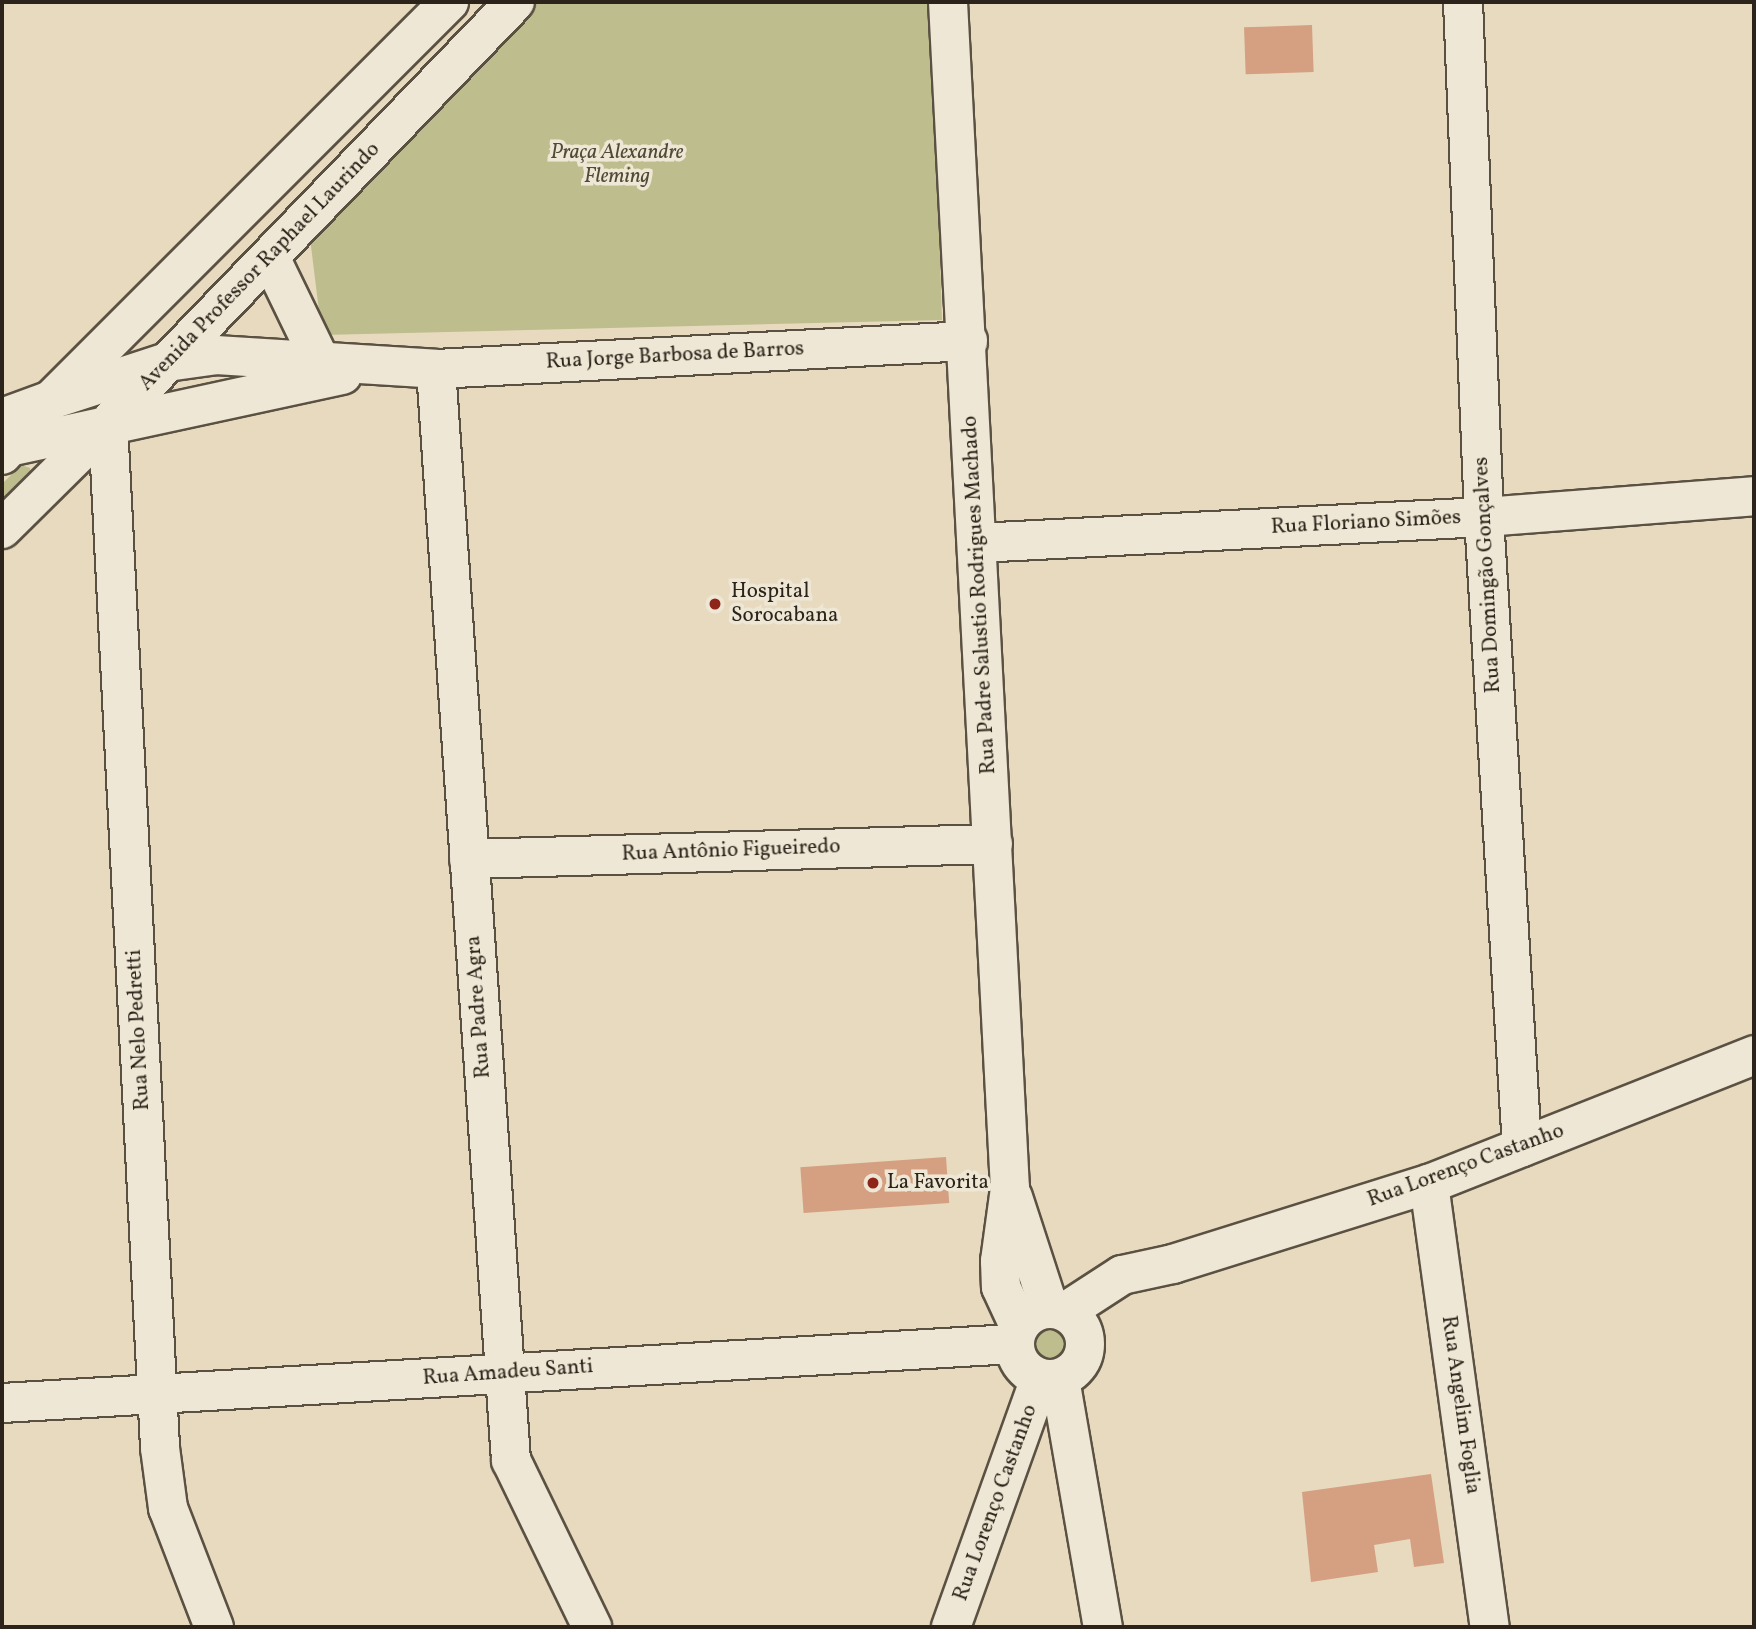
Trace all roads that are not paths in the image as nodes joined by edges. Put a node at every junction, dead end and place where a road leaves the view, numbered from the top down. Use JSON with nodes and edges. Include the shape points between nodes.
{"nodes":[{"id":1,"x":449,"y":2,"type":"edge"},
{"id":2,"x":515,"y":2,"type":"edge"},
{"id":3,"x":948,"y":2,"type":"edge"},
{"id":4,"x":1463,"y":2,"type":"edge"},
{"id":5,"x":270,"y":257,"type":"junction"},
{"id":6,"x":968,"y":341,"type":"junction"},
{"id":7,"x":167,"y":362,"type":"junction"},
{"id":8,"x":321,"y":362,"type":"junction"},
{"id":9,"x":382,"y":366,"type":"junction"},
{"id":10,"x":436,"y":369,"type":"junction"},
{"id":11,"x":51,"y":400,"type":"junction"},
{"id":12,"x":108,"y":424,"type":"junction"},
{"id":13,"x":4,"y":442,"type":"edge"},
{"id":14,"x":1754,"y":496,"type":"edge"},
{"id":15,"x":1484,"y":517,"type":"junction"},
{"id":16,"x":2,"y":529,"type":"edge"},
{"id":17,"x":978,"y":543,"type":"junction"},
{"id":18,"x":993,"y":844,"type":"junction"},
{"id":19,"x":469,"y":859,"type":"junction"},
{"id":20,"x":1754,"y":1055,"type":"edge"},
{"id":21,"x":1522,"y":1147,"type":"junction"},
{"id":22,"x":1429,"y":1184,"type":"junction"},
{"id":23,"x":1047,"y":1325,"type":"junction"},
{"id":24,"x":503,"y":1373,"type":"junction"},
{"id":25,"x":1050,"y":1379,"type":"junction"},
{"id":26,"x":157,"y":1395,"type":"junction"},
{"id":27,"x":2,"y":1403,"type":"edge"},
{"id":28,"x":214,"y":1627,"type":"edge"},
{"id":29,"x":593,"y":1627,"type":"edge"},
{"id":30,"x":951,"y":1627,"type":"edge"},
{"id":31,"x":1103,"y":1627,"type":"edge"},
{"id":32,"x":1490,"y":1627,"type":"edge"}],
"edges":[{"from":1,"to":11,"type":"street"},
{"from":2,"to":5,"type":"street","name":"Avenida Professor Raphael Laurindo"},
{"from":3,"to":6,"type":"street","name":"Rua Padre Salustio Rodrigues Machado"},
{"from":4,"to":15,"type":"street","name":"Rua Domingão Gonçalves"},
{"from":5,"to":7,"type":"street","name":"Avenida Professor Raphael Laurindo"},
{"from":5,"to":8,"type":"street"},
{"from":6,"to":10,"type":"street","name":"Rua Jorge Barbosa de Barros"},
{"from":6,"to":17,"type":"street","name":"Rua Padre Salustio Rodrigues Machado"},
{"from":7,"to":8,"type":"street","name":"Rua Jorge Barbosa de Barros","via":[[216,355]]},
{"from":7,"to":11,"type":"street","name":"Rua Jorge Barbosa de Barros"},
{"from":7,"to":12,"type":"street","name":"Avenida Professor Raphael Laurindo"},
{"from":8,"to":9,"type":"street","name":"Rua Jorge Barbosa de Barros"},
{"from":9,"to":10,"type":"street","name":"Rua Jorge Barbosa de Barros"},
{"from":9,"to":12,"type":"street","name":"Rua Jorge Barbosa de Barros","via":[[220,404]]},
{"from":10,"to":19,"type":"street","name":"Rua Padre Agra"},
{"from":11,"to":13,"type":"street"},
{"from":12,"to":13,"type":"street","name":"Rua Jorge Barbosa de Barros"},
{"from":12,"to":16,"type":"street","name":"Avenida Professor Raphael Laurindo"},
{"from":12,"to":26,"type":"street","name":"Rua Nelo Pedretti"},
{"from":14,"to":15,"type":"street","name":"Rua Floriano Simões"},
{"from":15,"to":17,"type":"street","name":"Rua Floriano Simões"},
{"from":15,"to":21,"type":"street","name":"Rua Domingão Gonçalves"},
{"from":17,"to":18,"type":"street","name":"Rua Padre Salustio Rodrigues Machado"},
{"from":18,"to":19,"type":"street","name":"Rua Antônio Figueiredo"},
{"from":18,"to":23,"type":"street","name":"Rua Padre Salustio Rodrigues Machado","via":[[1010,1188],[1001,1287]]},
{"from":19,"to":24,"type":"street","name":"Rua Padre Agra"},
{"from":20,"to":21,"type":"street","name":"Rua Lorenço Castanho"},
{"from":21,"to":22,"type":"street","name":"Rua Lorenço Castanho"},
{"from":22,"to":23,"type":"street","name":"Rua Lorenço Castanho","via":[[1173,1264],[1122,1275]]},
{"from":22,"to":32,"type":"street","name":"Rua Angelim Foglia"},
{"from":23,"to":24,"type":"street","name":"Rua Amadeu Santi"},
{"from":23,"to":25,"type":"street","name":"Rua Padre Salustio Rodrigues Machado","via":[[1018,1359],[1027,1371]]},
{"from":23,"to":25,"type":"street","via":[[1085,1356],[1075,1370]]},
{"from":24,"to":26,"type":"street","name":"Rua Amadeu Santi"},
{"from":24,"to":29,"type":"street","name":"Rua Padre Agra","via":[[511,1460]]},
{"from":25,"to":30,"type":"street","name":"Rua Lorenço Castanho"},
{"from":25,"to":31,"type":"street"},
{"from":26,"to":27,"type":"street","name":"Rua Amadeu Santi"},
{"from":26,"to":28,"type":"street","name":"Rua Nelo Pedretti","via":[[168,1508]]}]}
